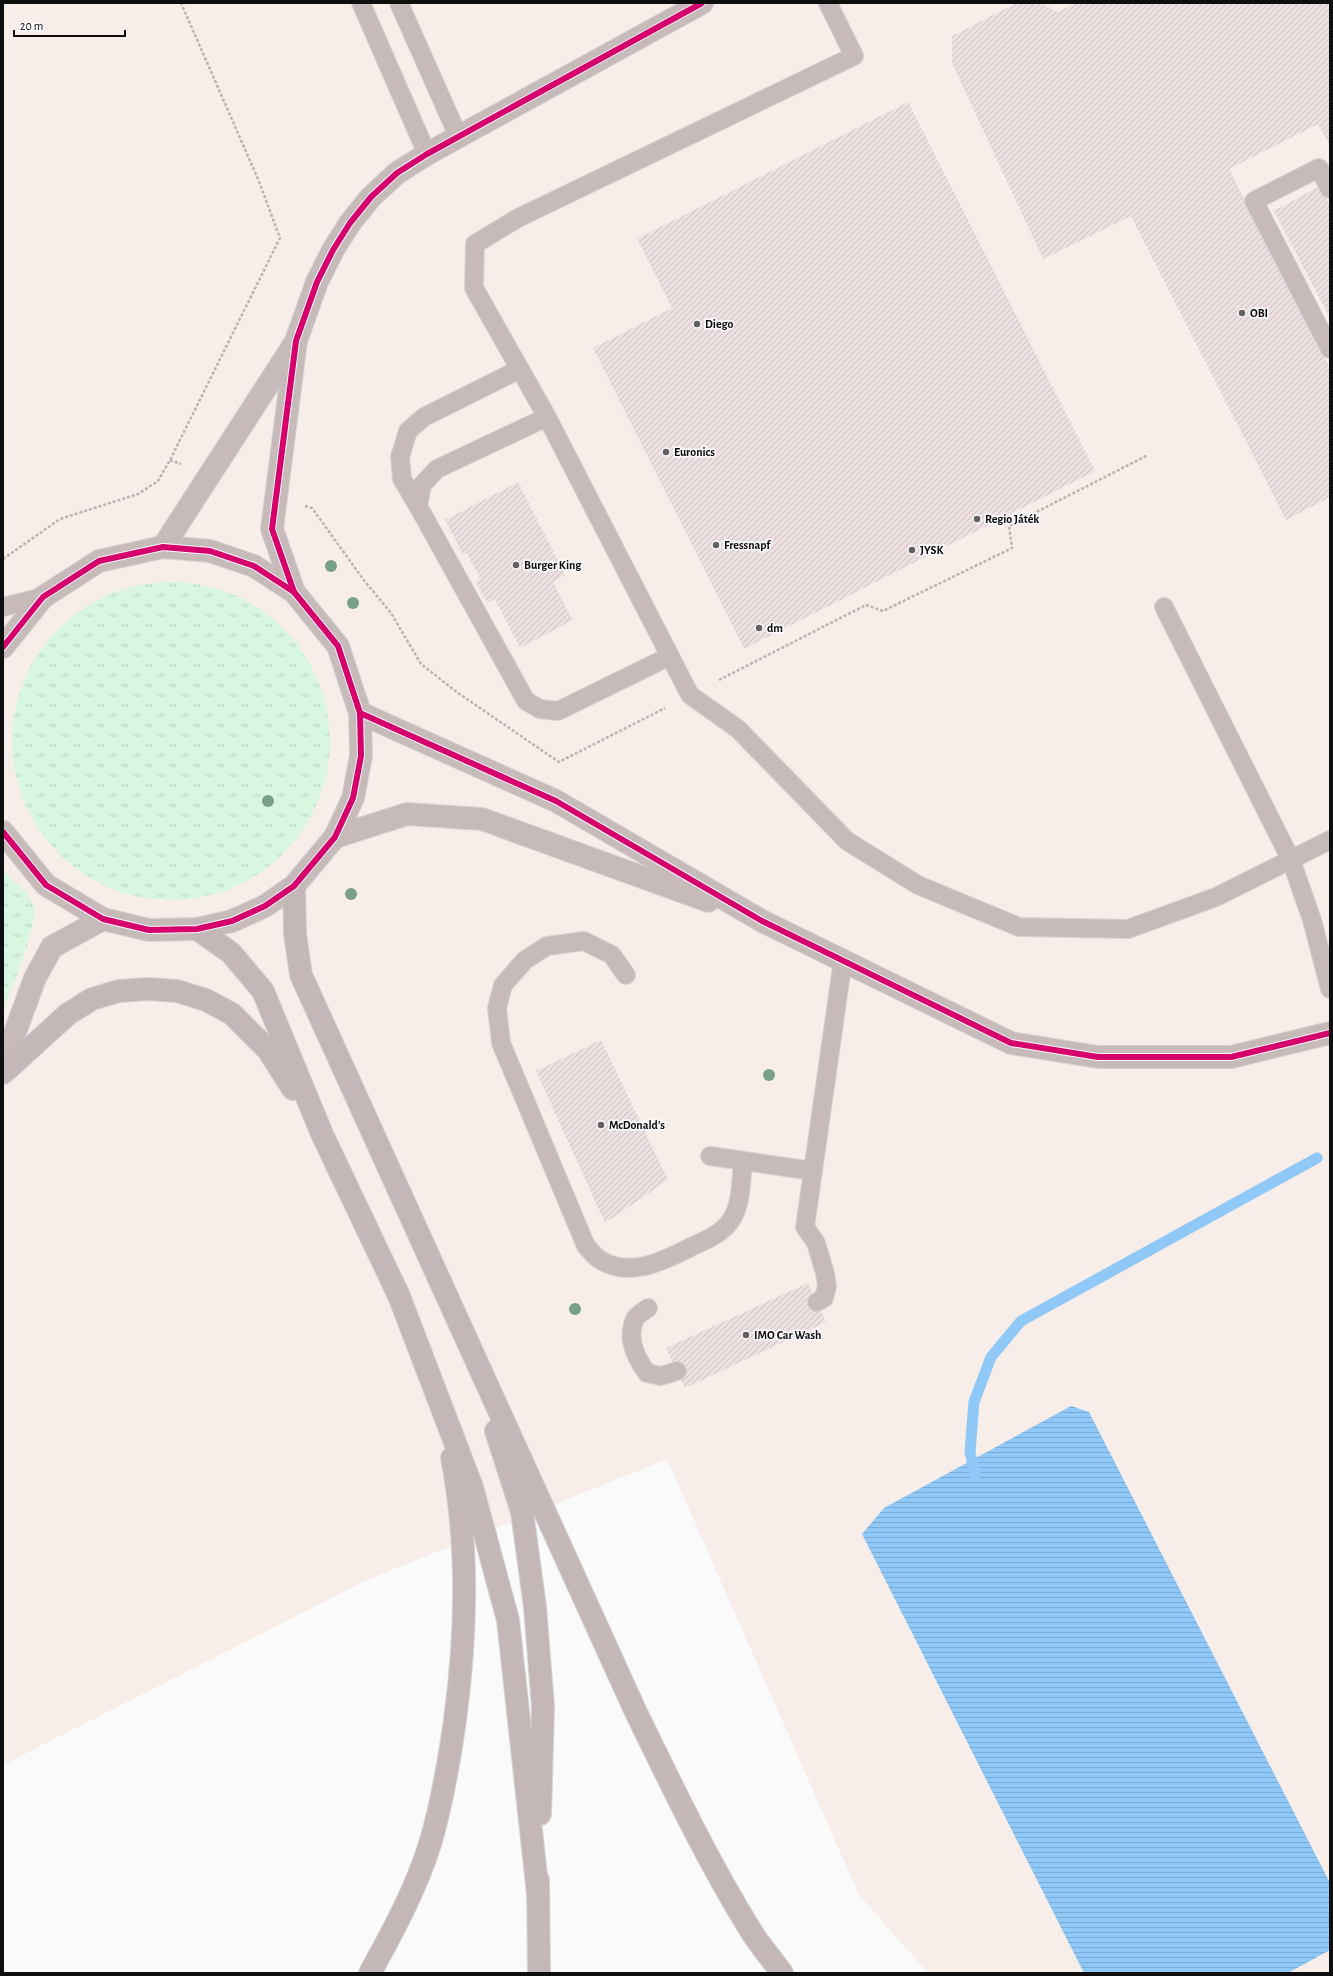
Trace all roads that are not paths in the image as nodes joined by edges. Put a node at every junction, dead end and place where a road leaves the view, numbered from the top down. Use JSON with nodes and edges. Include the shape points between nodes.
{"nodes":[{"id":1,"x":361,"y":3,"type":"edge"},
{"id":2,"x":399,"y":3,"type":"edge"},
{"id":3,"x":702,"y":3,"type":"edge"},
{"id":4,"x":828,"y":3,"type":"edge"},
{"id":5,"x":459,"y":138,"type":"junction"},
{"id":6,"x":427,"y":154,"type":"junction"},
{"id":7,"x":1330,"y":189,"type":"edge"},
{"id":8,"x":296,"y":341,"type":"junction"},
{"id":9,"x":1330,"y":349,"type":"edge"},
{"id":10,"x":520,"y":369,"type":"junction"},
{"id":11,"x":547,"y":417,"type":"junction"},
{"id":12,"x":418,"y":506,"type":"junction"},
{"id":13,"x":164,"y":547,"type":"junction"},
{"id":14,"x":294,"y":592,"type":"junction"},
{"id":15,"x":43,"y":597,"type":"junction"},
{"id":16,"x":3,"y":607,"type":"edge"},
{"id":17,"x":1164,"y":607,"type":"dead end"},
{"id":18,"x":3,"y":647,"type":"edge"},
{"id":19,"x":670,"y":656,"type":"junction"},
{"id":20,"x":360,"y":713,"type":"junction"},
{"id":21,"x":3,"y":832,"type":"edge"},
{"id":22,"x":335,"y":837,"type":"junction"},
{"id":23,"x":1330,"y":840,"type":"edge"},
{"id":24,"x":1290,"y":860,"type":"junction"},
{"id":25,"x":294,"y":886,"type":"junction"},
{"id":26,"x":103,"y":919,"type":"junction"},
{"id":27,"x":762,"y":920,"type":"junction"},
{"id":28,"x":197,"y":929,"type":"junction"},
{"id":29,"x":843,"y":960,"type":"junction"},
{"id":30,"x":626,"y":975,"type":"dead end"},
{"id":31,"x":1330,"y":989,"type":"edge"},
{"id":32,"x":1330,"y":1033,"type":"edge"},
{"id":33,"x":3,"y":1065,"type":"edge"},
{"id":34,"x":3,"y":1073,"type":"edge"},
{"id":35,"x":322,"y":1134,"type":"junction"},
{"id":36,"x":710,"y":1156,"type":"dead end"},
{"id":37,"x":743,"y":1161,"type":"junction"},
{"id":38,"x":813,"y":1171,"type":"junction"},
{"id":39,"x":399,"y":1296,"type":"junction"},
{"id":40,"x":817,"y":1302,"type":"dead end"},
{"id":41,"x":648,"y":1308,"type":"dead end"},
{"id":42,"x":469,"y":1343,"type":"junction"},
{"id":43,"x":677,"y":1371,"type":"dead end"},
{"id":44,"x":538,"y":1894,"type":"junction"},
{"id":45,"x":370,"y":1973,"type":"edge"},
{"id":46,"x":539,"y":1973,"type":"edge"},
{"id":47,"x":782,"y":1973,"type":"edge"}],
"edges":[{"from":1,"to":6,"type":"lane"},
{"from":2,"to":5,"type":"lane"},
{"from":3,"to":5,"type":"street"},
{"from":4,"to":10,"type":"lane","via":[[854,56],[574,190],[518,218],[475,244],[474,288]]},
{"from":5,"to":6,"type":"street"},
{"from":6,"to":8,"type":"street","via":[[397,173],[371,197],[350,223],[317,282]]},
{"from":7,"to":9,"type":"lane","via":[[1319,168],[1254,201]]},
{"from":8,"to":13,"type":"street"},
{"from":8,"to":14,"type":"street","via":[[272,529]]},
{"from":10,"to":11,"type":"lane"},
{"from":10,"to":12,"type":"lane","via":[[424,417],[408,431],[400,457],[402,479]]},
{"from":11,"to":12,"type":"lane","via":[[437,469],[422,485]]},
{"from":11,"to":19,"type":"lane"},
{"from":12,"to":19,"type":"lane","via":[[526,701],[540,709],[558,711]]},
{"from":13,"to":14,"type":"street","via":[[210,551],[254,566]]},
{"from":13,"to":15,"type":"street","via":[[99,561]]},
{"from":14,"to":20,"type":"street","via":[[338,646]]},
{"from":15,"to":16,"type":"lane"},
{"from":15,"to":18,"type":"street"},
{"from":17,"to":24,"type":"lane"},
{"from":19,"to":24,"type":"lane","via":[[690,695],[738,729],[847,841],[918,885],[1019,927],[1128,929],[1216,897]]},
{"from":20,"to":22,"type":"street","via":[[361,756],[353,798]]},
{"from":20,"to":27,"type":"street","via":[[556,802]]},
{"from":21,"to":26,"type":"street","via":[[46,885]]},
{"from":22,"to":25,"type":"street"},
{"from":22,"to":27,"type":"street","via":[[406,814],[482,819]]},
{"from":23,"to":24,"type":"lane"},
{"from":24,"to":31,"type":"lane","via":[[1312,920]]},
{"from":25,"to":28,"type":"street","via":[[265,906],[238,918]]},
{"from":25,"to":42,"type":"highway","via":[[295,934],[301,975]]},
{"from":26,"to":28,"type":"street","via":[[149,930]]},
{"from":26,"to":33,"type":"street","via":[[52,946],[35,978]]},
{"from":27,"to":29,"type":"street"},
{"from":28,"to":35,"type":"highway","via":[[231,953],[263,991]]},
{"from":29,"to":32,"type":"street","via":[[1011,1043],[1098,1057],[1231,1057]]},
{"from":29,"to":38,"type":"lane"},
{"from":30,"to":37,"type":"lane","via":[[612,955],[584,941],[547,946],[525,960],[503,985],[498,1008],[501,1043],[586,1246],[598,1259],[615,1266],[636,1267],[660,1263],[716,1236],[731,1221],[737,1209]]},
{"from":34,"to":35,"type":"highway","via":[[68,1014],[92,999],[119,991],[177,991],[206,1000],[232,1014],[268,1050]]},
{"from":35,"to":39,"type":"highway"},
{"from":36,"to":37,"type":"lane"},
{"from":37,"to":38,"type":"lane"},
{"from":38,"to":40,"type":"lane","via":[[805,1227],[816,1243],[828,1286],[824,1298]]},
{"from":39,"to":44,"type":"highway","via":[[472,1487],[508,1620]]},
{"from":39,"to":45,"type":"highway","via":[[452,1460],[465,1556],[464,1640],[447,1777],[429,1845],[396,1927]]},
{"from":41,"to":43,"type":"lane","via":[[636,1318],[633,1331],[633,1346],[637,1360],[647,1373],[661,1376]]},
{"from":42,"to":44,"type":"highway","via":[[522,1512],[535,1607],[543,1707]]},
{"from":42,"to":47,"type":"highway","via":[[634,1708],[678,1799],[752,1932]]},
{"from":44,"to":46,"type":"highway"}]}
